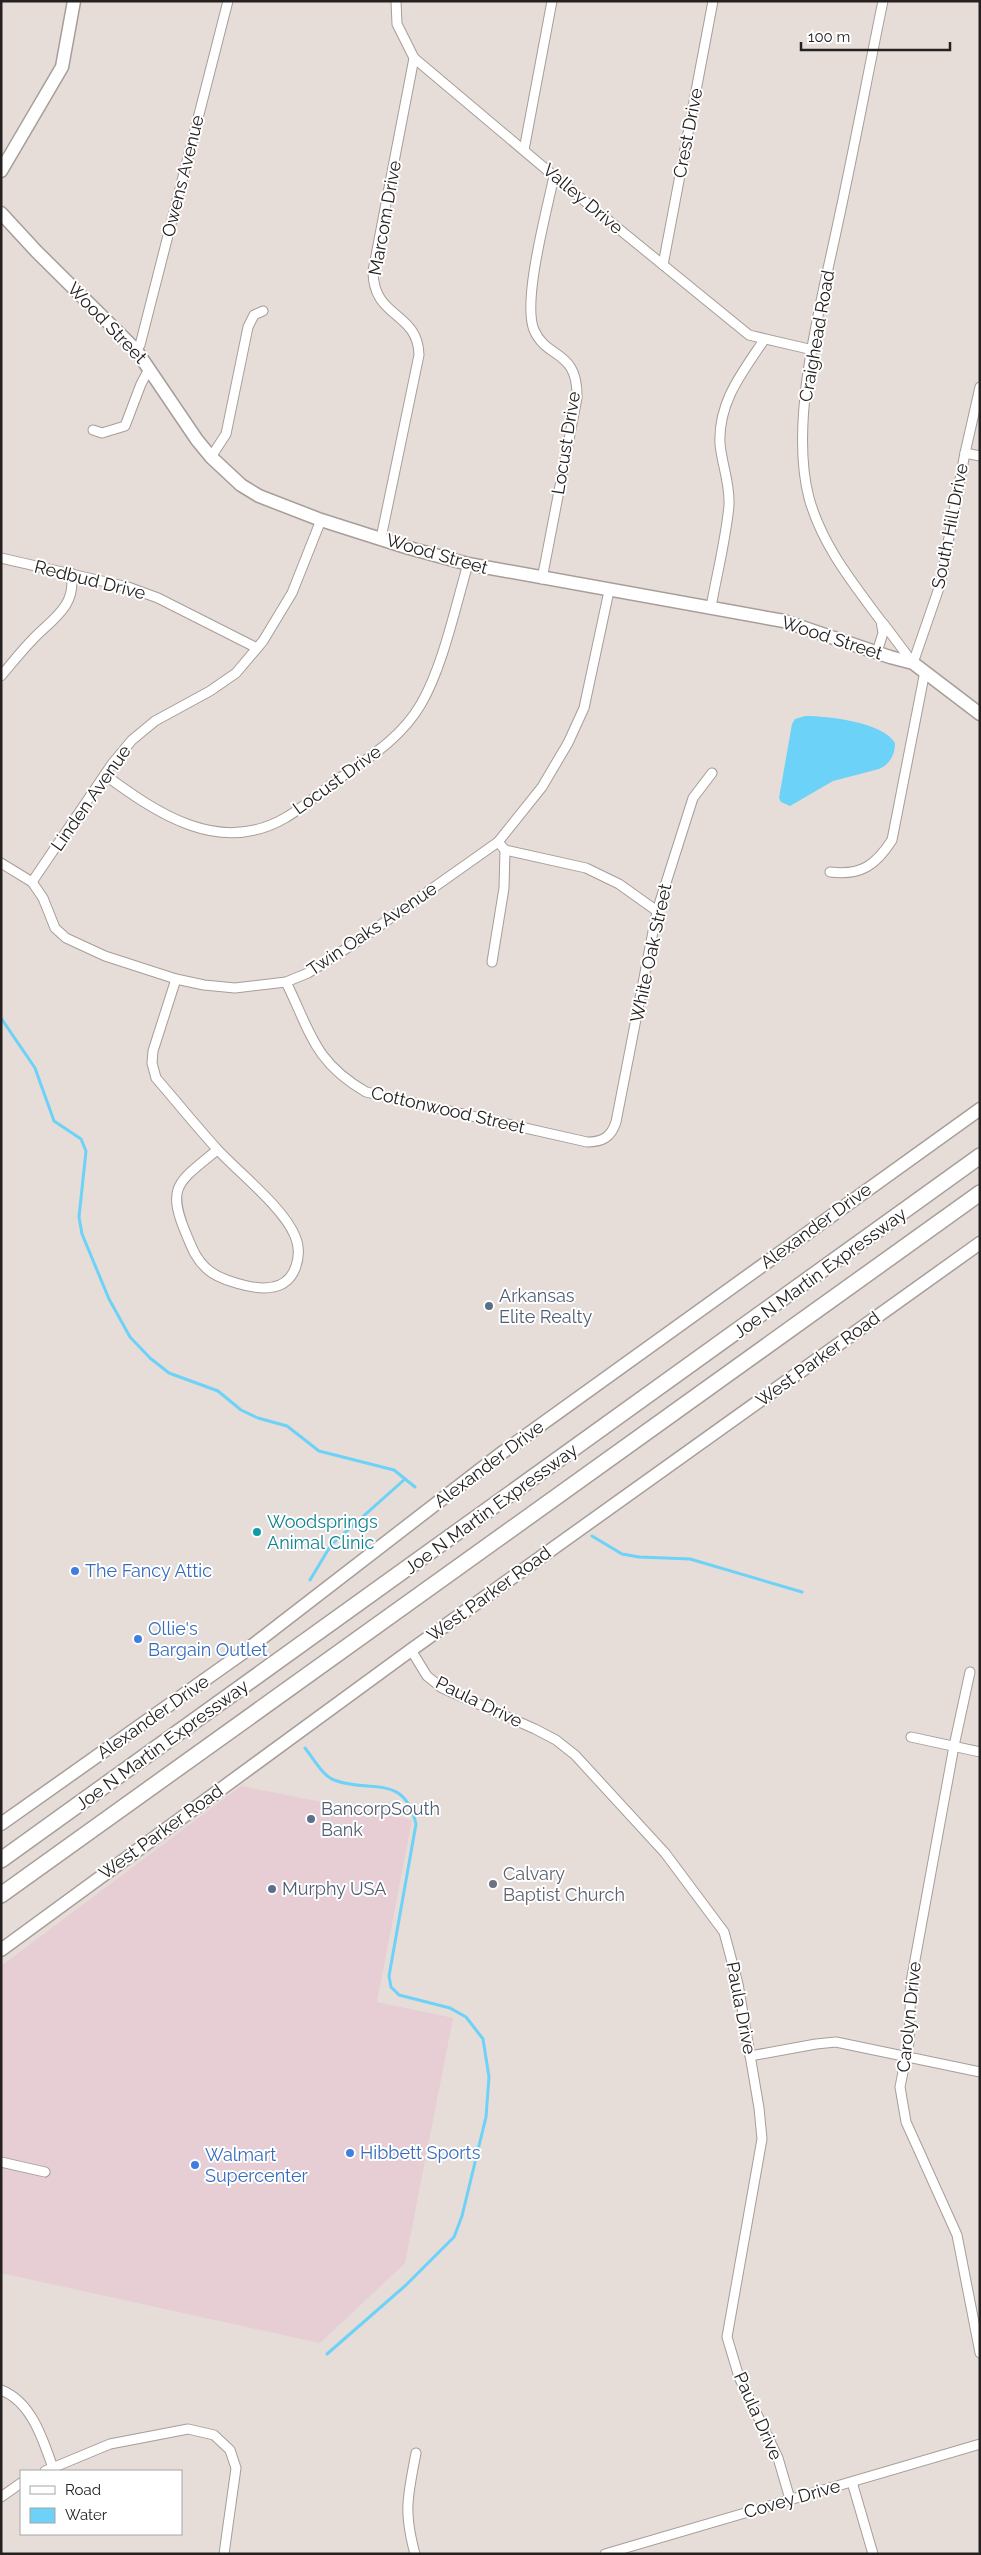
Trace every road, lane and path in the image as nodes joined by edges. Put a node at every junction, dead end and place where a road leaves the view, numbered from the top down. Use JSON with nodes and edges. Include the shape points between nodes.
{"nodes":[{"id":1,"x":74,"y":1,"type":"edge"},
{"id":2,"x":228,"y":1,"type":"edge"},
{"id":3,"x":396,"y":1,"type":"edge"},
{"id":4,"x":552,"y":1,"type":"edge"},
{"id":5,"x":714,"y":1,"type":"edge"},
{"id":6,"x":883,"y":1,"type":"edge"},
{"id":7,"x":414,"y":58,"type":"junction"},
{"id":8,"x":524,"y":150,"type":"junction"},
{"id":9,"x":1,"y":171,"type":"edge"},
{"id":10,"x":554,"y":176,"type":"junction"},
{"id":11,"x":1,"y":212,"type":"edge"},
{"id":12,"x":663,"y":265,"type":"junction"},
{"id":13,"x":263,"y":311,"type":"dead end"},
{"id":14,"x":764,"y":340,"type":"junction"},
{"id":15,"x":136,"y":350,"type":"junction"},
{"id":16,"x":813,"y":350,"type":"junction"},
{"id":17,"x":149,"y":368,"type":"junction"},
{"id":18,"x":980,"y":387,"type":"edge"},
{"id":19,"x":93,"y":430,"type":"dead end"},
{"id":20,"x":965,"y":452,"type":"junction"},
{"id":21,"x":980,"y":456,"type":"edge"},
{"id":22,"x":212,"y":457,"type":"junction"},
{"id":23,"x":321,"y":520,"type":"junction"},
{"id":24,"x":381,"y":538,"type":"junction"},
{"id":25,"x":1,"y":558,"type":"edge"},
{"id":26,"x":468,"y":564,"type":"junction"},
{"id":27,"x":71,"y":573,"type":"junction"},
{"id":28,"x":542,"y":579,"type":"junction"},
{"id":29,"x":609,"y":591,"type":"junction"},
{"id":30,"x":711,"y":607,"type":"junction"},
{"id":31,"x":881,"y":621,"type":"junction"},
{"id":32,"x":257,"y":648,"type":"junction"},
{"id":33,"x":877,"y":652,"type":"junction"},
{"id":34,"x":913,"y":663,"type":"junction"},
{"id":35,"x":925,"y":671,"type":"junction"},
{"id":36,"x":1,"y":676,"type":"edge"},
{"id":37,"x":980,"y":714,"type":"edge"},
{"id":38,"x":712,"y":774,"type":"dead end"},
{"id":39,"x":105,"y":775,"type":"junction"},
{"id":40,"x":498,"y":842,"type":"junction"},
{"id":41,"x":505,"y":850,"type":"junction"},
{"id":42,"x":1,"y":863,"type":"edge"},
{"id":43,"x":830,"y":872,"type":"dead end"},
{"id":44,"x":32,"y":882,"type":"junction"},
{"id":45,"x":657,"y":911,"type":"junction"},
{"id":46,"x":492,"y":962,"type":"dead end"},
{"id":47,"x":176,"y":979,"type":"junction"},
{"id":48,"x":286,"y":982,"type":"junction"},
{"id":49,"x":980,"y":1109,"type":"edge"},
{"id":50,"x":607,"y":1138,"type":"joint"},
{"id":51,"x":217,"y":1150,"type":"junction"},
{"id":52,"x":980,"y":1156,"type":"edge"},
{"id":53,"x":980,"y":1193,"type":"edge"},
{"id":54,"x":980,"y":1243,"type":"edge"},
{"id":55,"x":411,"y":1650,"type":"junction"},
{"id":56,"x":970,"y":1672,"type":"dead end"},
{"id":57,"x":911,"y":1737,"type":"dead end"},
{"id":58,"x":954,"y":1746,"type":"junction"},
{"id":59,"x":980,"y":1752,"type":"edge"},
{"id":60,"x":1,"y":1824,"type":"edge"},
{"id":61,"x":1,"y":1860,"type":"edge"},
{"id":62,"x":1,"y":1895,"type":"edge"},
{"id":63,"x":1,"y":1950,"type":"edge"},
{"id":64,"x":750,"y":2056,"type":"junction"},
{"id":65,"x":907,"y":2056,"type":"junction"},
{"id":66,"x":980,"y":2072,"type":"edge"},
{"id":67,"x":1,"y":2162,"type":"edge"},
{"id":68,"x":44,"y":2172,"type":"dead end"},
{"id":69,"x":980,"y":2353,"type":"edge"},
{"id":70,"x":1,"y":2390,"type":"edge"},
{"id":71,"x":980,"y":2444,"type":"edge"},
{"id":72,"x":416,"y":2453,"type":"dead end"},
{"id":73,"x":49,"y":2470,"type":"edge"},
{"id":74,"x":852,"y":2482,"type":"junction"},
{"id":75,"x":20,"y":2484,"type":"edge"},
{"id":76,"x":1,"y":2497,"type":"edge"},
{"id":77,"x":790,"y":2499,"type":"junction"},
{"id":78,"x":224,"y":2554,"type":"edge"},
{"id":79,"x":415,"y":2554,"type":"edge"},
{"id":80,"x":605,"y":2554,"type":"edge"},
{"id":81,"x":873,"y":2554,"type":"edge"}],
"edges":[{"from":1,"to":9,"type":"street","via":[[62,67]]},
{"from":2,"to":15,"type":"street","name":"Owens Avenue"},
{"from":3,"to":7,"type":"street","name":"Valley Drive","via":[[397,24]]},
{"from":4,"to":8,"type":"street"},
{"from":5,"to":12,"type":"street","name":"Crest Drive"},
{"from":6,"to":16,"type":"street","name":"Craighead Road"},
{"from":7,"to":8,"type":"street","name":"Valley Drive"},
{"from":7,"to":24,"type":"street","name":"Marcom Drive","via":[[373,271],[377,296],[388,310],[412,328],[418,345]]},
{"from":8,"to":10,"type":"street","name":"Valley Drive"},
{"from":10,"to":12,"type":"street","name":"Valley Drive"},
{"from":10,"to":28,"type":"street","name":"Locust Drive","via":[[539,246],[531,321],[544,344],[563,358],[572,370],[577,398]]},
{"from":11,"to":15,"type":"street","name":"Wood Street"},
{"from":12,"to":14,"type":"street","name":"Valley Drive","via":[[749,335]]},
{"from":13,"to":22,"type":"street","via":[[254,315],[248,327],[226,434]]},
{"from":14,"to":16,"type":"street","name":"Valley Drive"},
{"from":14,"to":30,"type":"street","via":[[733,386],[722,416],[720,445],[728,479],[729,505]]},
{"from":15,"to":17,"type":"street","name":"Wood Street"},
{"from":16,"to":31,"type":"street","name":"Craighead Road","via":[[804,428],[804,468],[809,498],[831,551]]},
{"from":17,"to":19,"type":"street","via":[[126,426],[102,433]]},
{"from":17,"to":22,"type":"street","name":"Wood Street"},
{"from":18,"to":20,"type":"street","name":"South Hill Drive"},
{"from":20,"to":21,"type":"street"},
{"from":20,"to":34,"type":"street","name":"South Hill Drive","via":[[940,585]]},
{"from":22,"to":23,"type":"street","name":"Wood Street","via":[[241,485],[259,496]]},
{"from":23,"to":24,"type":"street","name":"Wood Street"},
{"from":23,"to":32,"type":"street","name":"Linden Avenue","via":[[292,593],[274,626]]},
{"from":24,"to":26,"type":"street","name":"Wood Street"},
{"from":25,"to":27,"type":"street","name":"Redbud Drive"},
{"from":26,"to":28,"type":"street","name":"Wood Street"},
{"from":26,"to":39,"type":"street","name":"Locust Drive","via":[[433,678],[408,723],[387,745],[285,818],[241,832],[203,830],[162,814]]},
{"from":27,"to":32,"type":"street","name":"Redbud Drive","via":[[128,586],[158,598]]},
{"from":27,"to":36,"type":"street","via":[[72,589],[64,611],[32,640]]},
{"from":28,"to":29,"type":"street","name":"Wood Street"},
{"from":29,"to":30,"type":"street","name":"Wood Street"},
{"from":29,"to":40,"type":"street","name":"Twin Oaks Avenue","via":[[588,693],[578,722],[542,787]]},
{"from":30,"to":33,"type":"street","name":"Wood Street","via":[[784,621]]},
{"from":31,"to":33,"type":"street","via":[[883,633]]},
{"from":31,"to":34,"type":"street","name":"Craighead Road"},
{"from":32,"to":39,"type":"street","name":"Linden Avenue","via":[[236,672],[210,691],[175,708],[145,728]]},
{"from":33,"to":34,"type":"street","name":"Wood Street"},
{"from":34,"to":35,"type":"street","name":"Wood Street"},
{"from":35,"to":37,"type":"street","name":"Wood Street"},
{"from":35,"to":43,"type":"street","via":[[892,840],[883,855],[870,865],[852,873]]},
{"from":38,"to":45,"type":"street","name":"White Oak Street","via":[[693,798]]},
{"from":39,"to":44,"type":"street","name":"Linden Avenue"},
{"from":40,"to":41,"type":"street"},
{"from":40,"to":48,"type":"street","name":"Twin Oaks Avenue","via":[[358,942],[308,973]]},
{"from":41,"to":45,"type":"street","via":[[586,868],[620,884]]},
{"from":41,"to":46,"type":"street","via":[[504,888]]},
{"from":42,"to":44,"type":"street","name":"Twin Oaks Avenue"},
{"from":44,"to":47,"type":"street","name":"Twin Oaks Avenue","via":[[55,928],[66,938],[105,956]]},
{"from":45,"to":50,"type":"street","name":"White Oak Street","via":[[616,1122]]},
{"from":47,"to":48,"type":"street","name":"Twin Oaks Avenue","via":[[235,988]]},
{"from":47,"to":51,"type":"street","via":[[155,1041],[152,1063],[156,1078]]},
{"from":48,"to":50,"type":"street","name":"Cottonwood Street","via":[[317,1050],[346,1080],[366,1092],[587,1142]]},
{"from":49,"to":60,"type":"street","name":"Alexander Drive","via":[[503,1452],[244,1652]]},
{"from":51,"to":51,"type":"street","via":[[292,1229],[299,1244],[299,1257],[296,1268],[283,1284],[272,1288],[256,1287],[222,1279],[196,1258],[174,1202],[185,1178]]},
{"from":52,"to":61,"type":"highway","name":"Joe N Martin Expressway"},
{"from":53,"to":62,"type":"highway","name":"Joe N Martin Expressway"},
{"from":54,"to":55,"type":"street","name":"West Parker Road"},
{"from":55,"to":63,"type":"street","name":"West Parker Road"},
{"from":55,"to":64,"type":"street","name":"Paula Drive","via":[[427,1676],[442,1688],[535,1729],[575,1755],[665,1853],[724,1932]]},
{"from":56,"to":58,"type":"street","name":"Carolyn Drive"},
{"from":57,"to":58,"type":"street"},
{"from":58,"to":59,"type":"street"},
{"from":58,"to":65,"type":"street","name":"Carolyn Drive","via":[[911,1982]]},
{"from":64,"to":65,"type":"street","via":[[836,2042]]},
{"from":64,"to":77,"type":"street","name":"Paula Drive","via":[[759,2108],[761,2154],[727,2337],[739,2377],[778,2458]]},
{"from":65,"to":66,"type":"street"},
{"from":65,"to":69,"type":"street","name":"Carolyn Drive","via":[[900,2087],[902,2109],[957,2234]]},
{"from":67,"to":68,"type":"street"},
{"from":70,"to":73,"type":"street","via":[[14,2397],[30,2415]]},
{"from":71,"to":74,"type":"street","name":"Covey Drive"},
{"from":72,"to":79,"type":"street","via":[[406,2508]]},
{"from":73,"to":78,"type":"street","via":[[110,2444],[188,2429],[214,2435],[230,2450],[236,2468]]},
{"from":74,"to":77,"type":"street","name":"Covey Drive"},
{"from":74,"to":81,"type":"street"},
{"from":75,"to":76,"type":"street"},
{"from":77,"to":80,"type":"street","name":"Covey Drive"}]}
